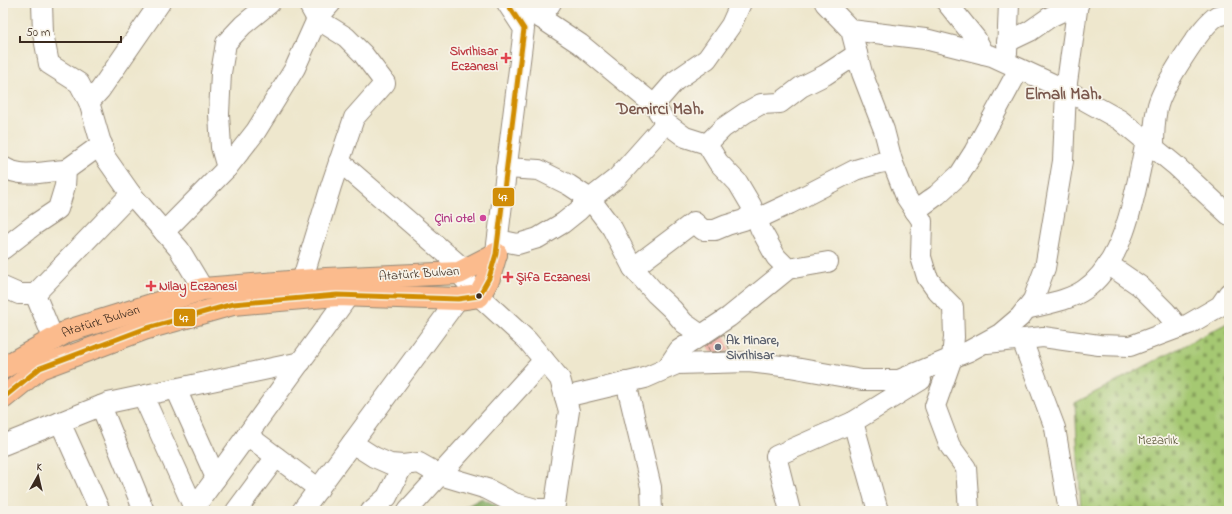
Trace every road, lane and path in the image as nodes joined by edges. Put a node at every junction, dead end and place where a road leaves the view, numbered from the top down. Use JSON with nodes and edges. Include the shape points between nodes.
{"nodes":[{"id":1,"x":42,"y":3,"type":"edge"},
{"id":2,"x":160,"y":3,"type":"edge"},
{"id":3,"x":270,"y":3,"type":"edge"},
{"id":4,"x":331,"y":3,"type":"edge"},
{"id":5,"x":508,"y":3,"type":"edge"},
{"id":6,"x":741,"y":3,"type":"edge"},
{"id":7,"x":947,"y":3,"type":"edge"},
{"id":8,"x":1009,"y":3,"type":"edge"},
{"id":9,"x":1078,"y":3,"type":"edge"},
{"id":10,"x":828,"y":4,"type":"edge"},
{"id":11,"x":546,"y":10,"type":"edge"},
{"id":12,"x":313,"y":11,"type":"edge"},
{"id":13,"x":1229,"y":14,"type":"edge"},
{"id":14,"x":851,"y":30,"type":"junction"},
{"id":15,"x":1007,"y":42,"type":"junction"},
{"id":16,"x":857,"y":54,"type":"junction"},
{"id":17,"x":984,"y":54,"type":"junction"},
{"id":18,"x":1013,"y":66,"type":"junction"},
{"id":19,"x":1066,"y":90,"type":"junction"},
{"id":20,"x":89,"y":102,"type":"junction"},
{"id":21,"x":654,"y":105,"type":"junction"},
{"id":22,"x":666,"y":123,"type":"junction"},
{"id":23,"x":102,"y":144,"type":"junction"},
{"id":24,"x":707,"y":144,"type":"junction"},
{"id":25,"x":1150,"y":144,"type":"junction"},
{"id":26,"x":339,"y":161,"type":"junction"},
{"id":27,"x":892,"y":161,"type":"junction"},
{"id":28,"x":3,"y":167,"type":"edge"},
{"id":29,"x":227,"y":168,"type":"junction"},
{"id":30,"x":506,"y":168,"type":"junction"},
{"id":31,"x":66,"y":170,"type":"junction"},
{"id":32,"x":131,"y":194,"type":"junction"},
{"id":33,"x":590,"y":199,"type":"junction"},
{"id":34,"x":916,"y":211,"type":"junction"},
{"id":35,"x":755,"y":215,"type":"junction"},
{"id":36,"x":1229,"y":215,"type":"edge"},
{"id":37,"x":164,"y":232,"type":"junction"},
{"id":38,"x":497,"y":247,"type":"junction"},
{"id":39,"x":3,"y":249,"type":"edge"},
{"id":40,"x":828,"y":262,"type":"dead end"},
{"id":41,"x":1108,"y":264,"type":"junction"},
{"id":42,"x":633,"y":268,"type":"junction"},
{"id":43,"x":788,"y":269,"type":"junction"},
{"id":44,"x":462,"y":272,"type":"junction"},
{"id":45,"x":302,"y":281,"type":"junction"},
{"id":46,"x":3,"y":287,"type":"edge"},
{"id":47,"x":351,"y":287,"type":"junction"},
{"id":48,"x":203,"y":289,"type":"junction"},
{"id":49,"x":1229,"y":293,"type":"edge"},
{"id":50,"x":35,"y":294,"type":"junction"},
{"id":51,"x":479,"y":296,"type":"junction"},
{"id":52,"x":458,"y":299,"type":"junction"},
{"id":53,"x":1026,"y":309,"type":"junction"},
{"id":54,"x":1179,"y":328,"type":"junction"},
{"id":55,"x":701,"y":335,"type":"junction"},
{"id":56,"x":54,"y":340,"type":"junction"},
{"id":57,"x":1022,"y":340,"type":"junction"},
{"id":58,"x":983,"y":343,"type":"junction"},
{"id":59,"x":952,"y":358,"type":"junction"},
{"id":60,"x":544,"y":360,"type":"junction"},
{"id":61,"x":301,"y":362,"type":"junction"},
{"id":62,"x":3,"y":368,"type":"edge"},
{"id":63,"x":668,"y":368,"type":"junction"},
{"id":64,"x":24,"y":381,"type":"junction"},
{"id":65,"x":626,"y":382,"type":"junction"},
{"id":66,"x":176,"y":389,"type":"junction"},
{"id":67,"x":143,"y":396,"type":"junction"},
{"id":68,"x":565,"y":397,"type":"junction"},
{"id":69,"x":3,"y":398,"type":"edge"},
{"id":70,"x":101,"y":406,"type":"junction"},
{"id":71,"x":60,"y":422,"type":"junction"},
{"id":72,"x":854,"y":422,"type":"junction"},
{"id":73,"x":248,"y":435,"type":"junction"},
{"id":74,"x":352,"y":443,"type":"junction"},
{"id":75,"x":3,"y":444,"type":"edge"},
{"id":76,"x":276,"y":457,"type":"junction"},
{"id":77,"x":403,"y":465,"type":"junction"},
{"id":78,"x":440,"y":475,"type":"junction"},
{"id":79,"x":216,"y":478,"type":"junction"},
{"id":80,"x":319,"y":489,"type":"junction"},
{"id":81,"x":92,"y":493,"type":"junction"},
{"id":82,"x":193,"y":509,"type":"edge"},
{"id":83,"x":408,"y":510,"type":"edge"},
{"id":84,"x":554,"y":510,"type":"edge"},
{"id":85,"x":82,"y":511,"type":"edge"},
{"id":86,"x":100,"y":511,"type":"edge"},
{"id":87,"x":144,"y":511,"type":"edge"},
{"id":88,"x":236,"y":511,"type":"edge"},
{"id":89,"x":302,"y":511,"type":"edge"},
{"id":90,"x":372,"y":511,"type":"edge"},
{"id":91,"x":652,"y":511,"type":"edge"},
{"id":92,"x":790,"y":511,"type":"edge"},
{"id":93,"x":878,"y":511,"type":"edge"},
{"id":94,"x":969,"y":511,"type":"edge"},
{"id":95,"x":1069,"y":511,"type":"edge"}],
"edges":[{"from":1,"to":20,"type":"street","via":[[48,64],[79,83]]},
{"from":2,"to":20,"type":"street"},
{"from":3,"to":29,"type":"street","via":[[226,43],[221,73],[219,114],[221,147]]},
{"from":4,"to":12,"type":"street"},
{"from":5,"to":11,"type":"street"},
{"from":5,"to":30,"type":"street","via":[[524,29]]},
{"from":6,"to":21,"type":"street","via":[[732,25],[707,59],[675,81]]},
{"from":7,"to":17,"type":"street","via":[[976,39]]},
{"from":8,"to":15,"type":"street"},
{"from":9,"to":15,"type":"street","via":[[1050,16],[1030,31]]},
{"from":9,"to":19,"type":"street"},
{"from":10,"to":14,"type":"street"},
{"from":11,"to":21,"type":"street","via":[[580,44]]},
{"from":12,"to":26,"type":"street","via":[[346,37],[386,83],[354,118]]},
{"from":12,"to":29,"type":"street","via":[[295,68],[256,131]]},
{"from":13,"to":25,"type":"street","via":[[1216,17],[1204,29],[1166,84],[1158,105]]},
{"from":14,"to":16,"type":"street"},
{"from":14,"to":17,"type":"street","via":[[925,39]]},
{"from":15,"to":18,"type":"street"},
{"from":16,"to":24,"type":"street","via":[[801,87],[780,103],[761,104],[746,113],[723,128]]},
{"from":16,"to":27,"type":"street","via":[[884,130]]},
{"from":17,"to":18,"type":"street"},
{"from":18,"to":19,"type":"street"},
{"from":18,"to":34,"type":"street","via":[[974,152],[960,174]]},
{"from":19,"to":25,"type":"street","via":[[1120,120]]},
{"from":19,"to":53,"type":"street","via":[[1063,161],[1050,243],[1045,268],[1033,300]]},
{"from":20,"to":23,"type":"street"},
{"from":21,"to":22,"type":"street"},
{"from":22,"to":24,"type":"street","via":[[686,137]]},
{"from":22,"to":33,"type":"street","via":[[617,178]]},
{"from":23,"to":31,"type":"street"},
{"from":23,"to":32,"type":"street","via":[[105,157]]},
{"from":24,"to":35,"type":"street","via":[[718,162],[738,183]]},
{"from":25,"to":36,"type":"street"},
{"from":25,"to":41,"type":"street","via":[[1128,223]]},
{"from":26,"to":44,"type":"street"},
{"from":26,"to":45,"type":"street"},
{"from":27,"to":34,"type":"street","via":[[906,197]]},
{"from":27,"to":35,"type":"street","via":[[855,170],[789,204]]},
{"from":28,"to":31,"type":"street","via":[[14,173],[25,174]]},
{"from":29,"to":37,"type":"street"},
{"from":30,"to":33,"type":"street","via":[[539,170]]},
{"from":30,"to":38,"type":"street"},
{"from":31,"to":39,"type":"street","via":[[65,186],[58,209]]},
{"from":32,"to":37,"type":"street"},
{"from":32,"to":50,"type":"street"},
{"from":33,"to":38,"type":"street","via":[[573,215],[538,238]]},
{"from":33,"to":42,"type":"street","via":[[612,228]]},
{"from":34,"to":59,"type":"street","via":[[922,221],[921,257],[927,277],[953,307]]},
{"from":35,"to":42,"type":"street","via":[[715,230],[703,230],[694,222]]},
{"from":35,"to":43,"type":"street","via":[[776,257]]},
{"from":37,"to":48,"type":"street","via":[[179,249]]},
{"from":38,"to":44,"type":"main road","name":"Atatürk Bulvarı"},
{"from":38,"to":51,"type":"main road","via":[[489,278]]},
{"from":40,"to":43,"type":"street"},
{"from":41,"to":53,"type":"street","via":[[1101,275],[1084,290],[1064,299]]},
{"from":41,"to":54,"type":"street","via":[[1140,286]]},
{"from":42,"to":55,"type":"street","via":[[684,323]]},
{"from":43,"to":55,"type":"street","via":[[729,317]]},
{"from":44,"to":47,"type":"main road","name":"Atatürk Bulvarı"},
{"from":44,"to":51,"type":"street"},
{"from":45,"to":47,"type":"main road","name":"Atatürk Bulvarı"},
{"from":45,"to":48,"type":"main road","name":"Atatürk Bulvarı"},
{"from":46,"to":50,"type":"street","via":[[19,294]]},
{"from":47,"to":52,"type":"main road","name":"Atatürk Bulvarı"},
{"from":47,"to":61,"type":"street"},
{"from":47,"to":64,"type":"main road","name":"Atatürk Bulvarı","via":[[337,295],[233,304],[144,329],[40,368]]},
{"from":48,"to":56,"type":"main road","name":"Atatürk Bulvarı","via":[[68,331]]},
{"from":49,"to":54,"type":"street","via":[[1220,306]]},
{"from":50,"to":56,"type":"street"},
{"from":51,"to":52,"type":"main road","name":"Atatürk Bulvarı"},
{"from":51,"to":60,"type":"street","via":[[527,340]]},
{"from":52,"to":74,"type":"street"},
{"from":53,"to":58,"type":"street","via":[[1000,334]]},
{"from":54,"to":57,"type":"street","via":[[1130,346],[1043,338]]},
{"from":55,"to":63,"type":"street","via":[[679,350]]},
{"from":56,"to":62,"type":"main road","name":"Atatürk Bulvarı"},
{"from":57,"to":58,"type":"street"},
{"from":57,"to":95,"type":"street","via":[[1055,428]]},
{"from":58,"to":59,"type":"street"},
{"from":59,"to":63,"type":"street","via":[[899,380],[862,380],[749,362],[677,364]]},
{"from":59,"to":72,"type":"street"},
{"from":59,"to":94,"type":"street","via":[[935,406],[950,446],[966,468]]},
{"from":60,"to":68,"type":"street","via":[[560,379]]},
{"from":60,"to":78,"type":"street"},
{"from":61,"to":66,"type":"street"},
{"from":61,"to":73,"type":"street"},
{"from":62,"to":64,"type":"street"},
{"from":63,"to":65,"type":"street","via":[[645,378]]},
{"from":64,"to":69,"type":"main road","name":"Atatürk Bulvarı"},
{"from":65,"to":68,"type":"street"},
{"from":65,"to":91,"type":"street","via":[[651,487]]},
{"from":66,"to":67,"type":"street"},
{"from":66,"to":79,"type":"street"},
{"from":67,"to":70,"type":"street"},
{"from":67,"to":82,"type":"street"},
{"from":68,"to":84,"type":"street","via":[[569,411]]},
{"from":70,"to":71,"type":"street"},
{"from":70,"to":87,"type":"street"},
{"from":71,"to":75,"type":"street"},
{"from":71,"to":81,"type":"street"},
{"from":72,"to":92,"type":"street","via":[[776,456]]},
{"from":72,"to":93,"type":"street"},
{"from":73,"to":76,"type":"street"},
{"from":73,"to":79,"type":"street"},
{"from":74,"to":77,"type":"street","via":[[390,464]]},
{"from":74,"to":80,"type":"street"},
{"from":76,"to":80,"type":"street"},
{"from":76,"to":88,"type":"street"},
{"from":77,"to":78,"type":"street","via":[[419,463]]},
{"from":77,"to":90,"type":"street","via":[[387,497]]},
{"from":78,"to":83,"type":"street"},
{"from":78,"to":84,"type":"street","via":[[487,489],[514,503],[536,509]]},
{"from":79,"to":82,"type":"street"},
{"from":80,"to":89,"type":"street"},
{"from":81,"to":85,"type":"street"},
{"from":81,"to":86,"type":"street"}]}
